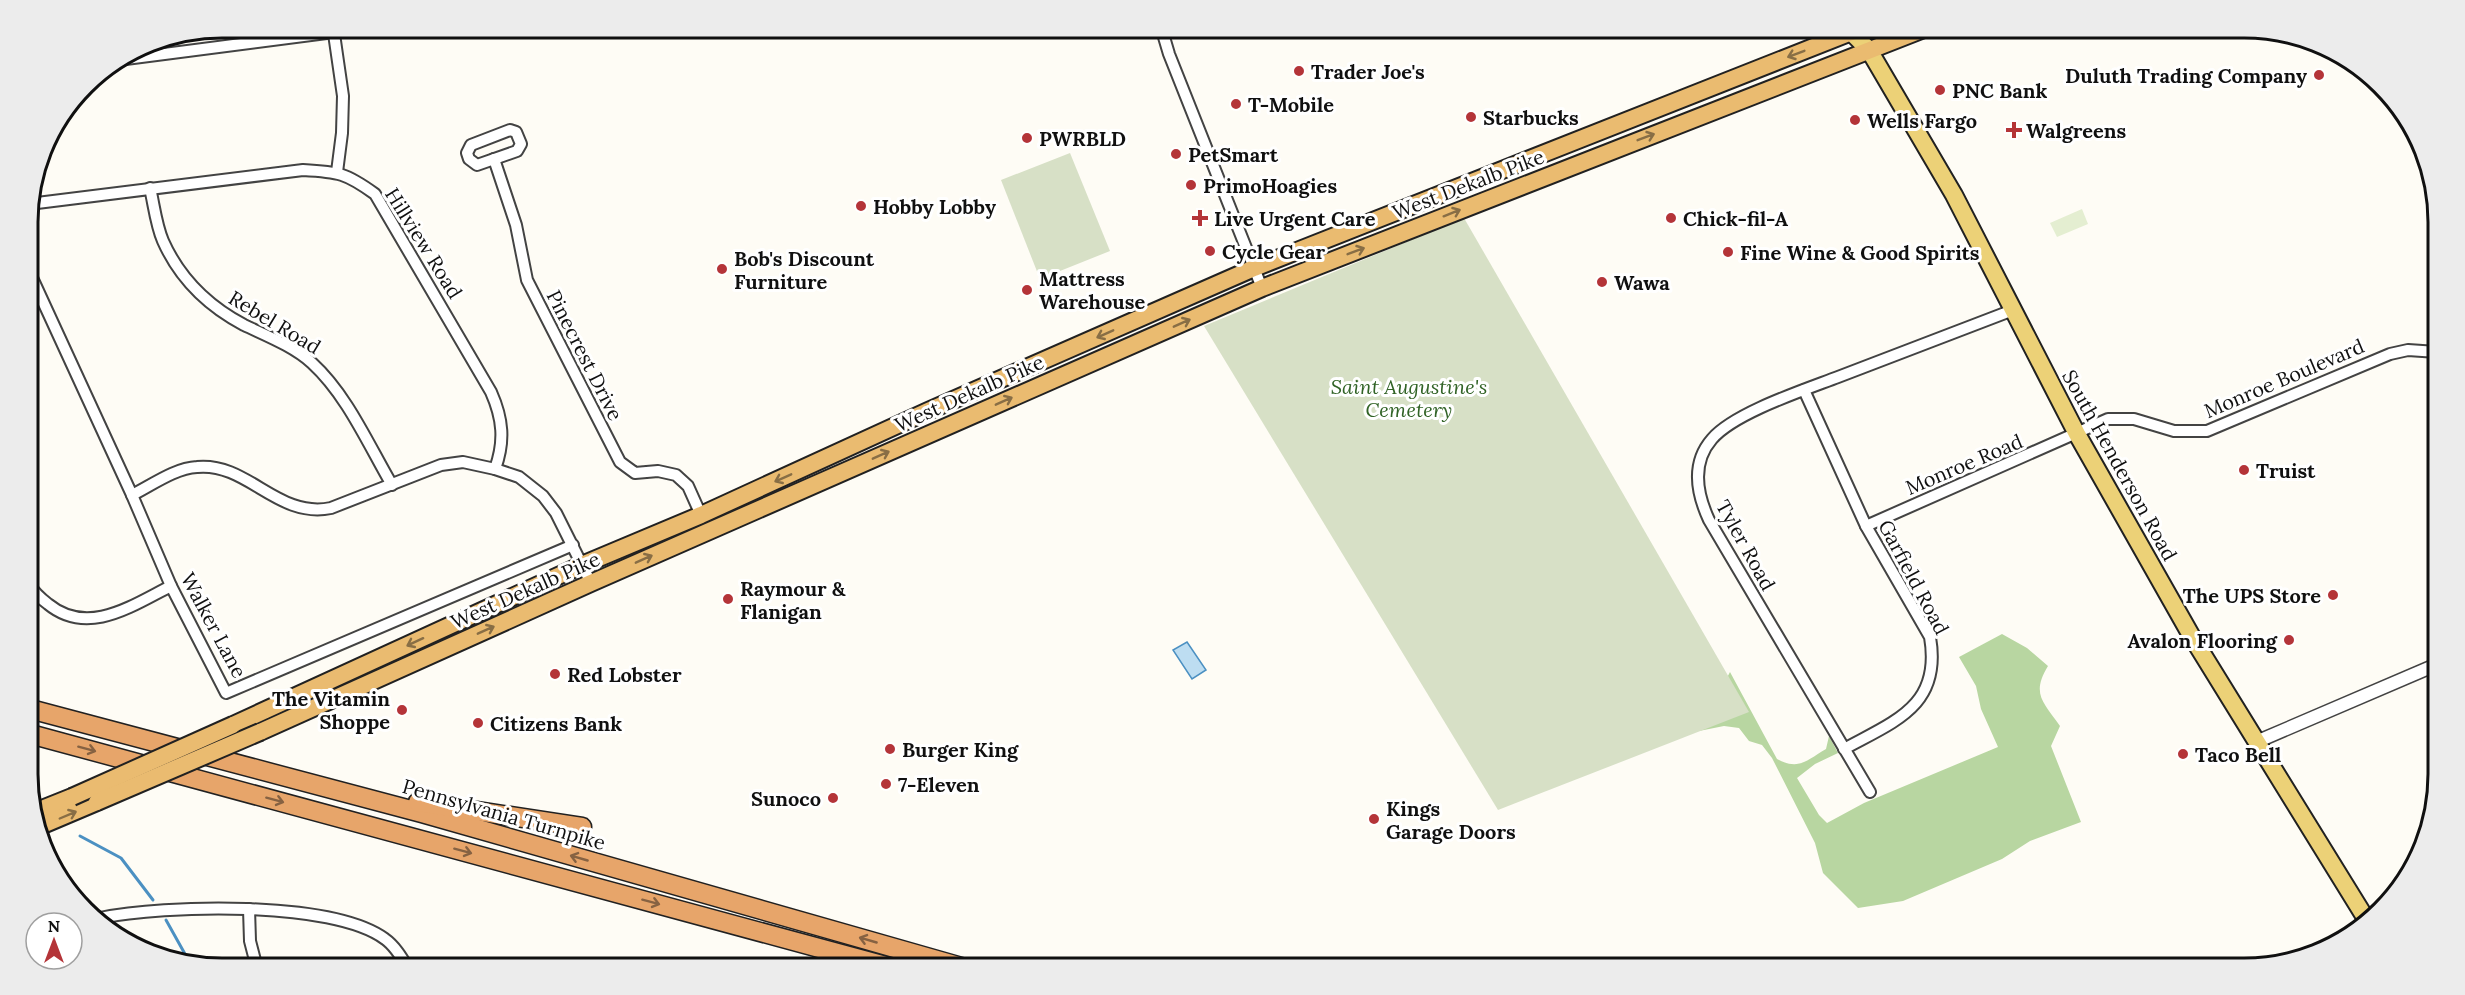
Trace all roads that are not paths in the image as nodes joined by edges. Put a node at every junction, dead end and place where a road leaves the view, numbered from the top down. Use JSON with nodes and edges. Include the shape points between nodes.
{"nodes":[{"id":1,"x":271,"y":38,"type":"edge"},
{"id":2,"x":334,"y":38,"type":"edge"},
{"id":3,"x":1164,"y":38,"type":"edge"},
{"id":4,"x":1837,"y":38,"type":"edge"},
{"id":5,"x":1862,"y":38,"type":"edge"},
{"id":6,"x":1900,"y":38,"type":"edge"},
{"id":7,"x":1869,"y":50,"type":"junction"},
{"id":8,"x":138,"y":57,"type":"edge"},
{"id":9,"x":1597,"y":133,"type":"junction"},
{"id":10,"x":1534,"y":156,"type":"junction"},
{"id":11,"x":494,"y":159,"type":"junction"},
{"id":12,"x":338,"y":172,"type":"junction"},
{"id":13,"x":1532,"y":182,"type":"junction"},
{"id":14,"x":150,"y":188,"type":"junction"},
{"id":15,"x":1486,"y":198,"type":"junction"},
{"id":16,"x":39,"y":203,"type":"edge"},
{"id":17,"x":1254,"y":268,"type":"junction"},
{"id":18,"x":1262,"y":288,"type":"junction"},
{"id":19,"x":38,"y":290,"type":"edge"},
{"id":20,"x":2013,"y":310,"type":"junction"},
{"id":21,"x":2428,"y":351,"type":"edge"},
{"id":22,"x":1804,"y":390,"type":"junction"},
{"id":23,"x":2077,"y":434,"type":"junction"},
{"id":24,"x":495,"y":469,"type":"junction"},
{"id":25,"x":392,"y":484,"type":"junction"},
{"id":26,"x":132,"y":495,"type":"junction"},
{"id":27,"x":701,"y":515,"type":"junction"},
{"id":28,"x":1866,"y":526,"type":"junction"},
{"id":29,"x":573,"y":545,"type":"junction"},
{"id":30,"x":582,"y":565,"type":"junction"},
{"id":31,"x":591,"y":583,"type":"junction"},
{"id":32,"x":171,"y":586,"type":"junction"},
{"id":33,"x":37,"y":595,"type":"edge"},
{"id":34,"x":2428,"y":668,"type":"edge"},
{"id":35,"x":37,"y":711,"type":"edge"},
{"id":36,"x":37,"y":736,"type":"edge"},
{"id":37,"x":2256,"y":742,"type":"junction"},
{"id":38,"x":1844,"y":749,"type":"junction"},
{"id":39,"x":309,"y":782,"type":"junction"},
{"id":40,"x":1870,"y":792,"type":"dead end"},
{"id":41,"x":41,"y":809,"type":"edge"},
{"id":42,"x":45,"y":824,"type":"edge"},
{"id":43,"x":582,"y":827,"type":"dead end"},
{"id":44,"x":249,"y":909,"type":"junction"},
{"id":45,"x":2363,"y":913,"type":"edge"},
{"id":46,"x":110,"y":919,"type":"edge"},
{"id":47,"x":254,"y":958,"type":"edge"},
{"id":48,"x":400,"y":958,"type":"edge"},
{"id":49,"x":854,"y":958,"type":"edge"},
{"id":50,"x":928,"y":958,"type":"edge"}],
"edges":[{"from":1,"to":8,"type":"street"},
{"from":2,"to":12,"type":"street","via":[[343,96]]},
{"from":3,"to":17,"type":"street"},
{"from":4,"to":9,"type":"highway","name":"West Dekalb Pike","one_way":true},
{"from":5,"to":7,"type":"main road","name":"South Henderson Road"},
{"from":6,"to":7,"type":"highway","name":"West Dekalb Pike"},
{"from":13,"to":7,"type":"highway","name":"West Dekalb Pike","one_way":true},
{"from":7,"to":20,"type":"main road","name":"South Henderson Road","via":[[1954,195]]},
{"from":9,"to":10,"type":"highway","name":"West Dekalb Pike"},
{"from":9,"to":13,"type":"highway","via":[[1541,166]]},
{"from":10,"to":15,"type":"highway","via":[[1526,167]]},
{"from":10,"to":17,"type":"highway","name":"West Dekalb Pike"},
{"from":11,"to":11,"type":"street","via":[[517,151],[521,144],[516,132],[510,130],[471,144],[467,153],[477,165]]},
{"from":11,"to":27,"type":"street","name":"Pinecrest Drive","via":[[516,225],[526,280],[621,462],[635,473],[658,471],[676,475],[688,486]]},
{"from":12,"to":14,"type":"street","name":"Hillview Road","via":[[303,170]]},
{"from":12,"to":24,"type":"street","name":"Hillview Road","via":[[375,194],[491,392],[503,431]]},
{"from":13,"to":15,"type":"highway","name":"West Dekalb Pike"},
{"from":14,"to":16,"type":"street","name":"Hillview Road"},
{"from":14,"to":25,"type":"street","name":"Rebel Road","via":[[163,240],[179,272],[221,313],[284,345],[326,376]]},
{"from":18,"to":15,"type":"highway","name":"West Dekalb Pike","one_way":true},
{"from":17,"to":18,"type":"street"},
{"from":17,"to":27,"type":"highway","name":"West Dekalb Pike","one_way":true},
{"from":31,"to":18,"type":"highway","name":"West Dekalb Pike","one_way":true},
{"from":19,"to":26,"type":"street","name":"Walker Lane"},
{"from":20,"to":22,"type":"street","name":"Tyler Road"},
{"from":20,"to":23,"type":"main road","name":"South Henderson Road"},
{"from":21,"to":23,"type":"street","name":"Monroe Boulevard","via":[[2390,354],[2207,431],[2174,432],[2120,418],[2108,419]]},
{"from":22,"to":28,"type":"street","name":"Garfield Road"},
{"from":22,"to":38,"type":"street","name":"Tyler Road","via":[[1734,420],[1710,440],[1697,472],[1698,489],[1709,520]]},
{"from":23,"to":28,"type":"street","name":"Monroe Road"},
{"from":23,"to":37,"type":"main road","name":"South Henderson Road","via":[[2196,645]]},
{"from":24,"to":25,"type":"street","via":[[463,462],[441,465]]},
{"from":24,"to":29,"type":"street","via":[[519,477],[543,496]]},
{"from":25,"to":26,"type":"street","via":[[316,511],[299,509],[230,472],[194,466]]},
{"from":26,"to":32,"type":"street","name":"Walker Lane"},
{"from":27,"to":30,"type":"highway","name":"West Dekalb Pike"},
{"from":28,"to":38,"type":"street","name":"Garfield Road","via":[[1930,637],[1933,670],[1919,700],[1906,713]]},
{"from":29,"to":30,"type":"street"},
{"from":29,"to":32,"type":"street","name":"Walker Lane","via":[[226,693]]},
{"from":30,"to":31,"type":"street"},
{"from":30,"to":41,"type":"highway","name":"West Dekalb Pike","one_way":true,"bridge":true},
{"from":42,"to":31,"type":"highway","name":"West Dekalb Pike","one_way":true,"bridge":true},
{"from":32,"to":33,"type":"street","via":[[112,615],[83,620],[58,612]]},
{"from":34,"to":37,"type":"street"},
{"from":35,"to":39,"type":"highway","name":"Pennsylvania Turnpike"},
{"from":36,"to":49,"type":"highway","one_way":true},
{"from":37,"to":45,"type":"main road","name":"South Henderson Road"},
{"from":38,"to":40,"type":"street","name":"Tyler Road"},
{"from":39,"to":43,"type":"highway"},
{"from":50,"to":39,"type":"highway","name":"Pennsylvania Turnpike","one_way":true},
{"from":44,"to":46,"type":"street","via":[[209,909]]},
{"from":44,"to":47,"type":"street"},
{"from":44,"to":48,"type":"street","via":[[358,925],[386,939]]}]}
